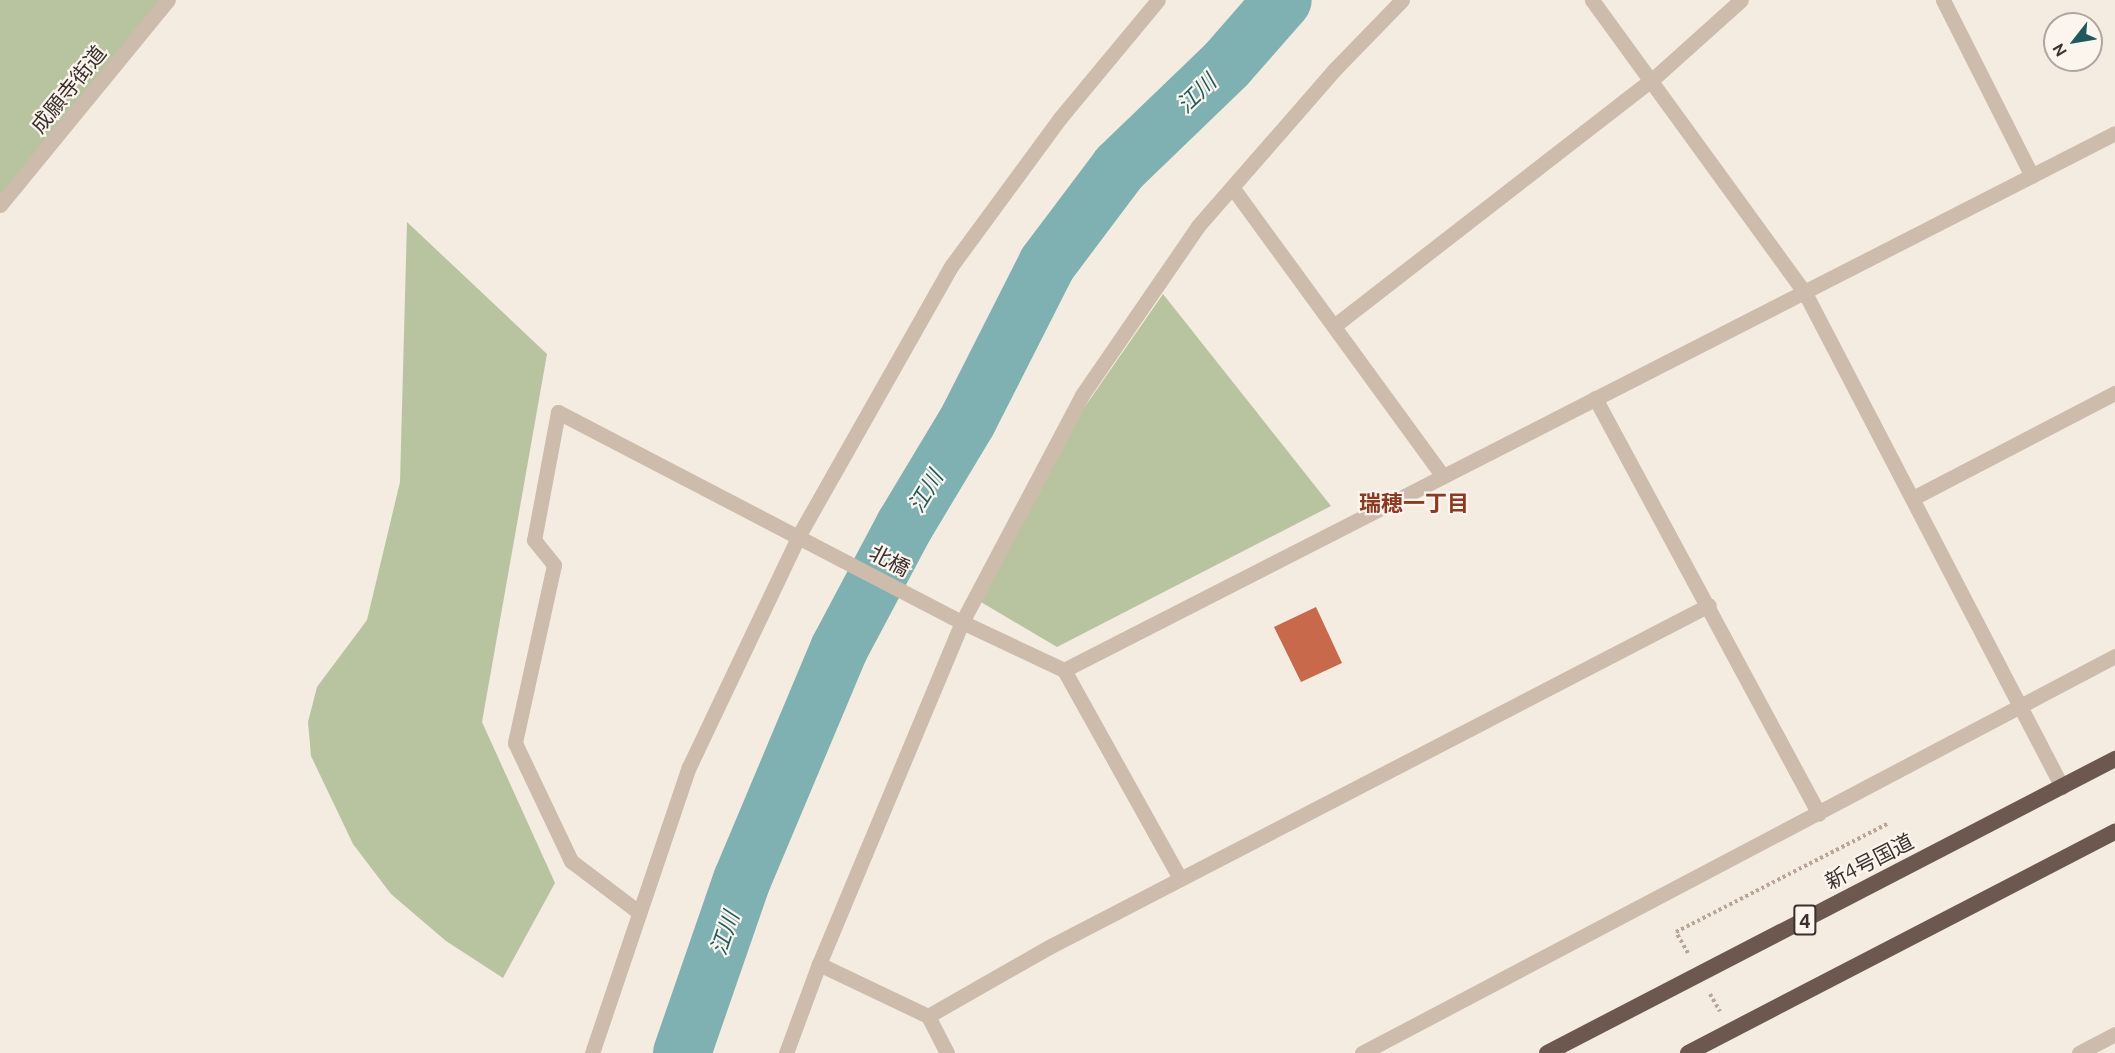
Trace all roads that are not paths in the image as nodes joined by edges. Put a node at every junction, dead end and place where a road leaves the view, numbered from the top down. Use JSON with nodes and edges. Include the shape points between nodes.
{"nodes":[{"id":1,"x":168,"y":0,"type":"edge"},
{"id":2,"x":1158,"y":0,"type":"edge"},
{"id":3,"x":1402,"y":0,"type":"edge"},
{"id":4,"x":1592,"y":0,"type":"edge"},
{"id":5,"x":1742,"y":0,"type":"edge"},
{"id":6,"x":1943,"y":0,"type":"edge"},
{"id":7,"x":1653,"y":80,"type":"junction"},
{"id":8,"x":2115,"y":133,"type":"edge"},
{"id":9,"x":2032,"y":176,"type":"junction"},
{"id":10,"x":1232,"y":187,"type":"junction"},
{"id":11,"x":0,"y":205,"type":"edge"},
{"id":12,"x":1805,"y":293,"type":"junction"},
{"id":13,"x":1334,"y":326,"type":"junction"},
{"id":14,"x":2115,"y":393,"type":"edge"},
{"id":15,"x":1595,"y":398,"type":"junction"},
{"id":16,"x":1443,"y":476,"type":"junction"},
{"id":17,"x":1913,"y":498,"type":"junction"},
{"id":18,"x":799,"y":535,"type":"junction"},
{"id":19,"x":1709,"y":605,"type":"junction"},
{"id":20,"x":962,"y":622,"type":"junction"},
{"id":21,"x":2115,"y":656,"type":"edge"},
{"id":22,"x":1064,"y":670,"type":"junction"},
{"id":23,"x":2022,"y":703,"type":"junction"},
{"id":24,"x":2115,"y":759,"type":"edge"},
{"id":25,"x":2062,"y":787,"type":"junction"},
{"id":26,"x":1819,"y":814,"type":"junction"},
{"id":27,"x":2115,"y":832,"type":"edge"},
{"id":28,"x":1180,"y":878,"type":"junction"},
{"id":29,"x":637,"y":912,"type":"junction"},
{"id":30,"x":819,"y":964,"type":"junction"},
{"id":31,"x":928,"y":1016,"type":"junction"},
{"id":32,"x":2115,"y":1034,"type":"edge"},
{"id":33,"x":592,"y":1053,"type":"edge"},
{"id":34,"x":786,"y":1053,"type":"edge"},
{"id":35,"x":946,"y":1053,"type":"edge"},
{"id":36,"x":1362,"y":1053,"type":"edge"},
{"id":37,"x":1547,"y":1053,"type":"edge"},
{"id":38,"x":1688,"y":1053,"type":"edge"},
{"id":39,"x":2079,"y":1053,"type":"edge"}],
"edges":[{"from":1,"to":11,"type":"street","name":"成願寺街道"},
{"from":2,"to":18,"type":"street","via":[[1060,118],[952,265]]},
{"from":3,"to":10,"type":"street"},
{"from":4,"to":7,"type":"street"},
{"from":5,"to":7,"type":"street"},
{"from":6,"to":9,"type":"street"},
{"from":7,"to":12,"type":"street"},
{"from":7,"to":13,"type":"street"},
{"from":8,"to":9,"type":"street"},
{"from":9,"to":12,"type":"street"},
{"from":10,"to":13,"type":"street"},
{"from":10,"to":20,"type":"street","via":[[1198,226],[1082,395]]},
{"from":12,"to":15,"type":"street"},
{"from":12,"to":17,"type":"street"},
{"from":13,"to":16,"type":"street"},
{"from":14,"to":17,"type":"street"},
{"from":15,"to":16,"type":"street"},
{"from":15,"to":19,"type":"street"},
{"from":16,"to":22,"type":"street"},
{"from":17,"to":23,"type":"street"},
{"from":18,"to":20,"type":"street","name":"北橋"},
{"from":18,"to":29,"type":"street","via":[[689,767]]},
{"from":18,"to":29,"type":"street","name":"北橋","via":[[558,412],[534,540],[554,565],[515,742],[571,861]]},
{"from":19,"to":26,"type":"street"},
{"from":19,"to":28,"type":"street"},
{"from":20,"to":22,"type":"street","name":"北橋"},
{"from":20,"to":30,"type":"street"},
{"from":21,"to":23,"type":"street"},
{"from":22,"to":28,"type":"street"},
{"from":23,"to":25,"type":"street"},
{"from":23,"to":26,"type":"street"},
{"from":24,"to":25,"type":"highway","name":"新4号国道","number":"4"},
{"from":25,"to":37,"type":"highway","name":"新4号国道","number":"4"},
{"from":26,"to":36,"type":"street"},
{"from":27,"to":38,"type":"highway"},
{"from":28,"to":31,"type":"street"},
{"from":29,"to":33,"type":"street"},
{"from":30,"to":31,"type":"street"},
{"from":30,"to":34,"type":"street"},
{"from":31,"to":35,"type":"street"},
{"from":32,"to":39,"type":"street"}]}
